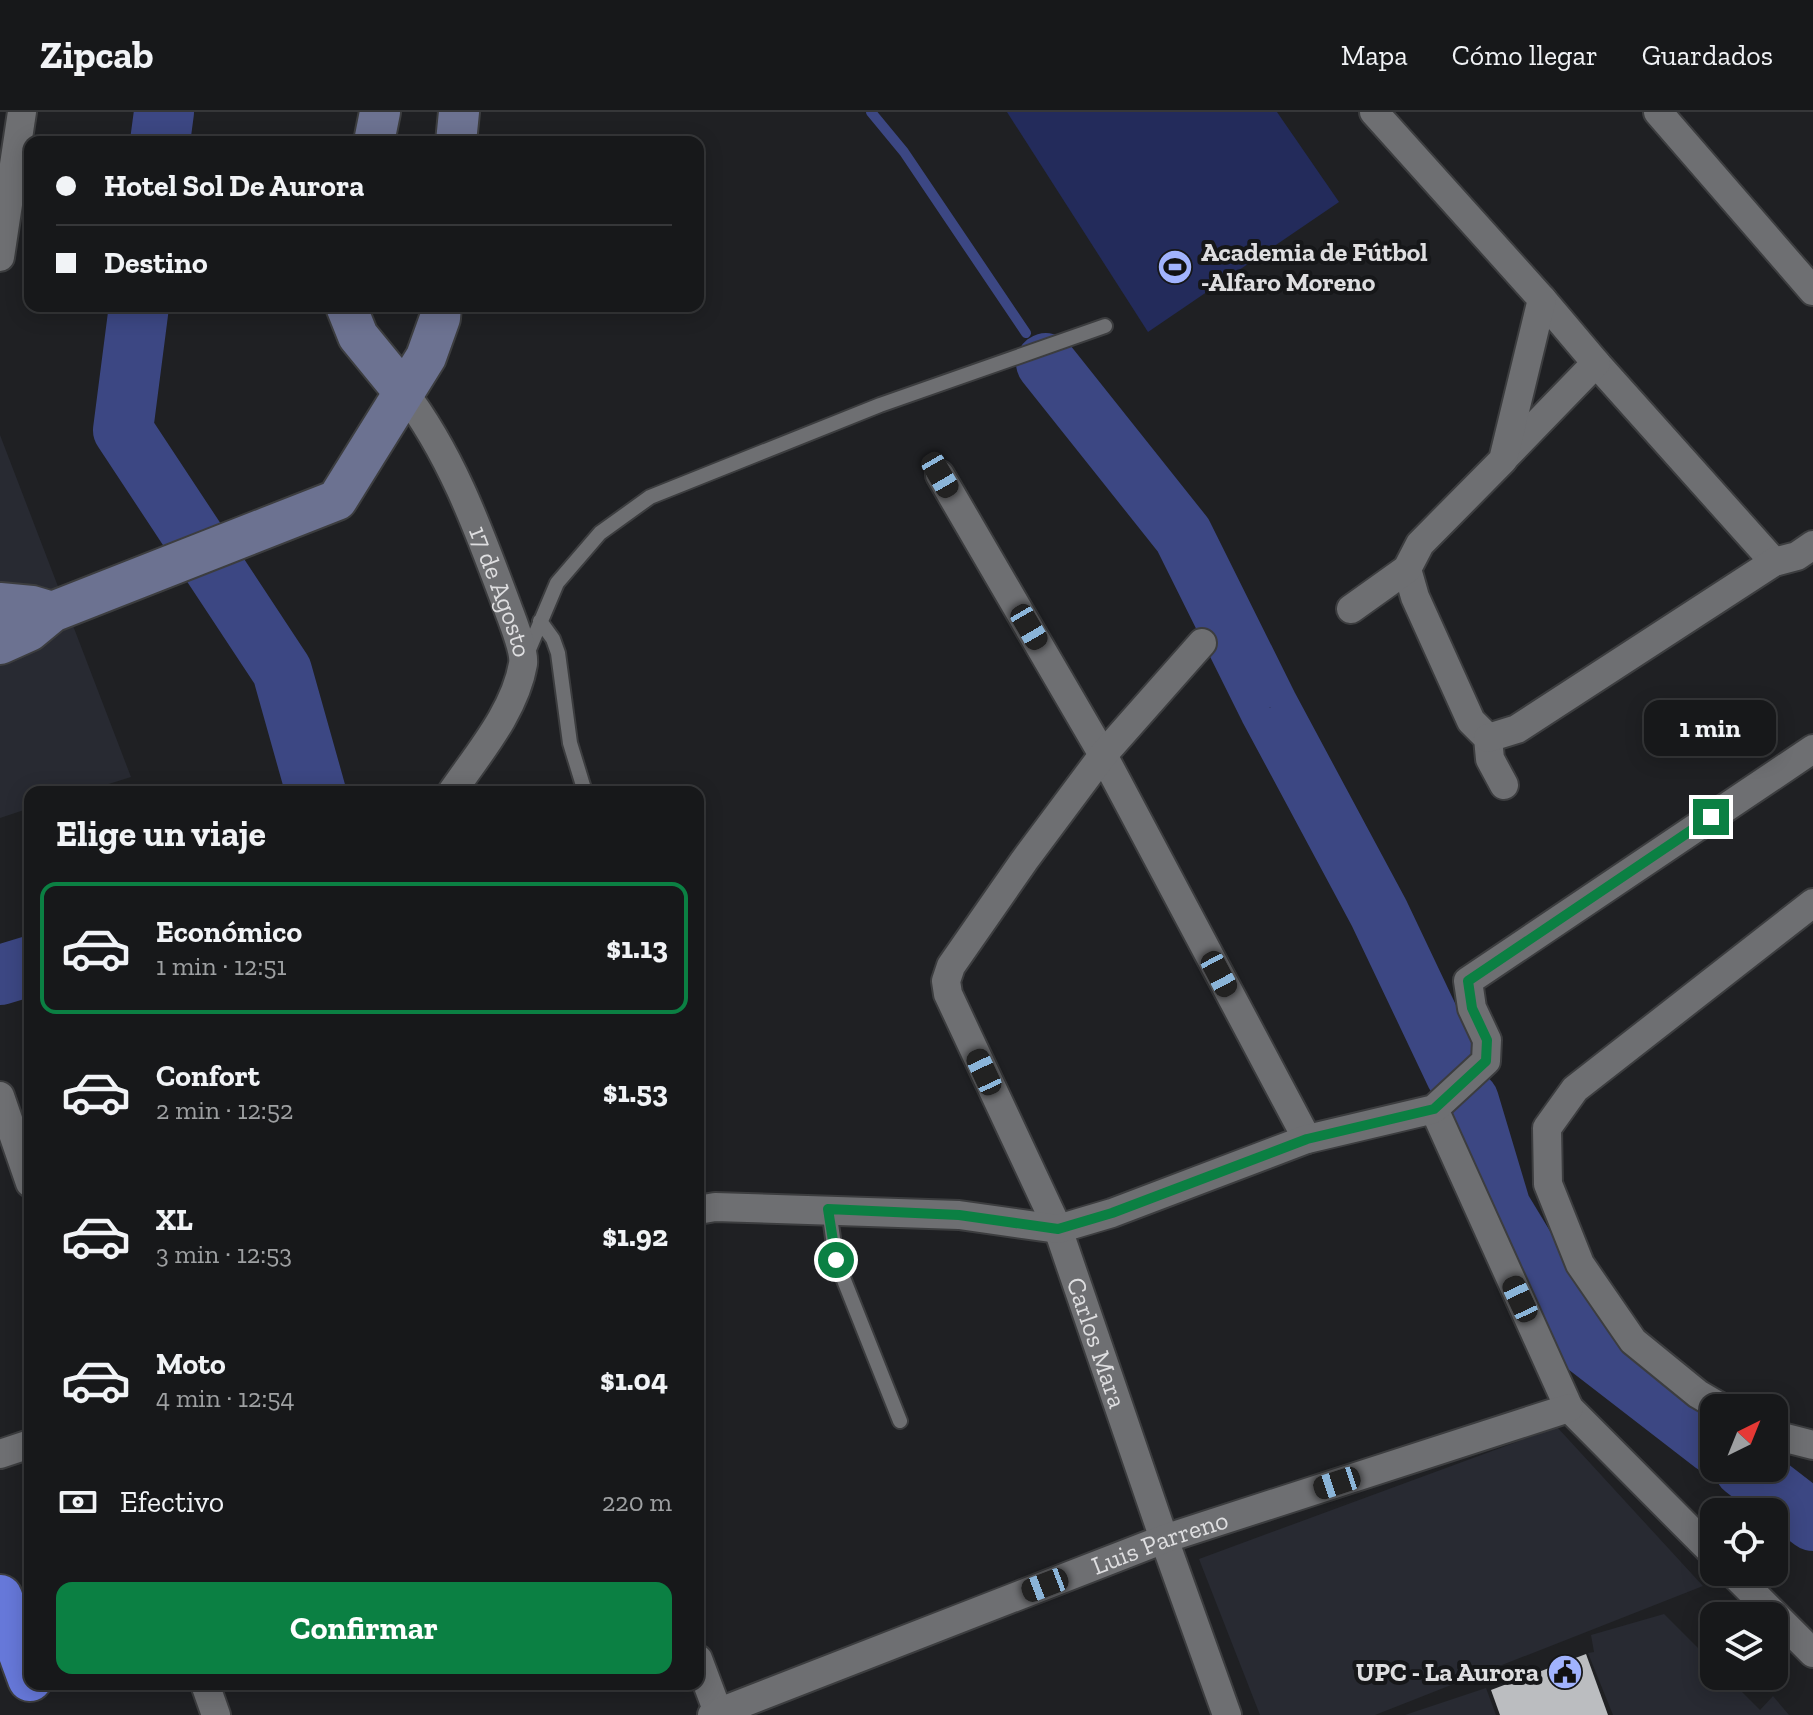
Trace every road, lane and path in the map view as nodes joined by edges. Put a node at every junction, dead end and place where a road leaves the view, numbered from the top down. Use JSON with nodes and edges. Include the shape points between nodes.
{"nodes":[{"id":1,"x":22,"y":112,"type":"edge"},
{"id":2,"x":380,"y":112,"type":"edge"},
{"id":3,"x":459,"y":112,"type":"edge"},
{"id":4,"x":1374,"y":112,"type":"edge"},
{"id":5,"x":1658,"y":112,"type":"edge"},
{"id":6,"x":375,"y":136,"type":"edge"},
{"id":7,"x":457,"y":136,"type":"edge"},
{"id":8,"x":0,"y":257,"type":"edge"},
{"id":9,"x":1813,"y":291,"type":"edge"},
{"id":10,"x":1542,"y":299,"type":"junction"},
{"id":11,"x":348,"y":312,"type":"edge"},
{"id":12,"x":440,"y":312,"type":"edge"},
{"id":13,"x":1105,"y":326,"type":"dead end"},
{"id":14,"x":1596,"y":363,"type":"junction"},
{"id":15,"x":403,"y":391,"type":"junction"},
{"id":16,"x":1503,"y":460,"type":"junction"},
{"id":17,"x":940,"y":475,"type":"dead end"},
{"id":18,"x":1813,"y":545,"type":"edge"},
{"id":19,"x":1774,"y":562,"type":"junction"},
{"id":20,"x":1407,"y":569,"type":"junction"},
{"id":21,"x":0,"y":603,"type":"edge"},
{"id":22,"x":1351,"y":609,"type":"dead end"},
{"id":23,"x":57,"y":611,"type":"junction"},
{"id":24,"x":540,"y":621,"type":"junction"},
{"id":25,"x":1202,"y":643,"type":"dead end"},
{"id":26,"x":0,"y":644,"type":"edge"},
{"id":27,"x":524,"y":662,"type":"junction"},
{"id":28,"x":1488,"y":738,"type":"junction"},
{"id":29,"x":1813,"y":749,"type":"edge"},
{"id":30,"x":1103,"y":755,"type":"junction"},
{"id":31,"x":1504,"y":785,"type":"dead end"},
{"id":32,"x":456,"y":786,"type":"edge"},
{"id":33,"x":583,"y":786,"type":"edge"},
{"id":34,"x":1813,"y":903,"type":"edge"},
{"id":35,"x":0,"y":1096,"type":"edge"},
{"id":36,"x":1434,"y":1109,"type":"junction"},
{"id":37,"x":1307,"y":1139,"type":"junction"},
{"id":38,"x":24,"y":1166,"type":"edge"},
{"id":39,"x":704,"y":1209,"type":"edge"},
{"id":40,"x":828,"y":1209,"type":"junction"},
{"id":41,"x":1058,"y":1229,"type":"junction"},
{"id":42,"x":1700,"y":1395,"type":"edge"},
{"id":43,"x":1569,"y":1408,"type":"junction"},
{"id":44,"x":900,"y":1421,"type":"dead end"},
{"id":45,"x":1788,"y":1439,"type":"edge"},
{"id":46,"x":1813,"y":1445,"type":"edge"},
{"id":47,"x":24,"y":1446,"type":"edge"},
{"id":48,"x":0,"y":1454,"type":"edge"},
{"id":49,"x":1164,"y":1539,"type":"junction"},
{"id":50,"x":1700,"y":1540,"type":"edge"},
{"id":51,"x":1746,"y":1586,"type":"edge"},
{"id":52,"x":0,"y":1597,"type":"edge"},
{"id":53,"x":1813,"y":1653,"type":"edge"},
{"id":54,"x":24,"y":1663,"type":"edge"},
{"id":55,"x":704,"y":1677,"type":"edge"},
{"id":56,"x":34,"y":1690,"type":"edge"},
{"id":57,"x":207,"y":1690,"type":"edge"},
{"id":58,"x":716,"y":1714,"type":"edge"},
{"id":59,"x":43,"y":1715,"type":"edge"},
{"id":60,"x":216,"y":1715,"type":"edge"},
{"id":61,"x":1227,"y":1715,"type":"edge"}],
"edges":[{"from":1,"to":8,"type":"street"},
{"from":2,"to":6,"type":"street"},
{"from":3,"to":7,"type":"street"},
{"from":4,"to":10,"type":"street"},
{"from":5,"to":9,"type":"street"},
{"from":10,"to":14,"type":"street"},
{"from":10,"to":16,"type":"street"},
{"from":11,"to":15,"type":"street","via":[[358,336]]},
{"from":12,"to":15,"type":"street","via":[[426,357]]},
{"from":13,"to":24,"type":"lane","via":[[880,405],[650,497],[600,533],[557,583]]},
{"from":14,"to":16,"type":"street"},
{"from":14,"to":19,"type":"street"},
{"from":15,"to":23,"type":"street","via":[[337,500]]},
{"from":15,"to":27,"type":"street","name":"17 de Agosto","via":[[426,421],[478,527]]},
{"from":16,"to":20,"type":"street","via":[[1420,544]]},
{"from":17,"to":30,"type":"street"},
{"from":18,"to":19,"type":"street"},
{"from":19,"to":28,"type":"street","via":[[1517,729]]},
{"from":20,"to":22,"type":"street"},
{"from":20,"to":28,"type":"street","via":[[1471,721]]},
{"from":21,"to":23,"type":"street"},
{"from":23,"to":26,"type":"street"},
{"from":24,"to":27,"type":"lane"},
{"from":24,"to":33,"type":"lane","via":[[558,653],[570,743]]},
{"from":25,"to":30,"type":"street"},
{"from":27,"to":32,"type":"street","name":"17 de Agosto","via":[[504,718]]},
{"from":28,"to":31,"type":"street","via":[[1490,759]]},
{"from":29,"to":36,"type":"street","via":[[1468,981],[1472,1008],[1487,1040],[1486,1061]]},
{"from":30,"to":37,"type":"street"},
{"from":30,"to":41,"type":"street","name":"Carlos Mara","via":[[969,939],[946,981]]},
{"from":34,"to":42,"type":"street","via":[[1575,1089],[1547,1128],[1548,1184],[1580,1264],[1633,1341]]},
{"from":35,"to":38,"type":"street"},
{"from":36,"to":37,"type":"street"},
{"from":36,"to":43,"type":"street"},
{"from":37,"to":41,"type":"street"},
{"from":39,"to":40,"type":"street"},
{"from":40,"to":41,"type":"street","via":[[959,1215]]},
{"from":40,"to":44,"type":"lane","via":[[836,1260]]},
{"from":41,"to":49,"type":"street","name":"Carlos Mara"},
{"from":43,"to":49,"type":"street","name":"Luis Parreno"},
{"from":43,"to":50,"type":"street"},
{"from":45,"to":46,"type":"street"},
{"from":47,"to":48,"type":"street"},
{"from":49,"to":58,"type":"street","name":"Luis Parreno"},
{"from":49,"to":61,"type":"street","name":"Carlos Mara"},
{"from":51,"to":53,"type":"street"},
{"from":52,"to":54,"type":"highway"},
{"from":55,"to":58,"type":"street"},
{"from":56,"to":59,"type":"highway"},
{"from":57,"to":60,"type":"street"}]}
